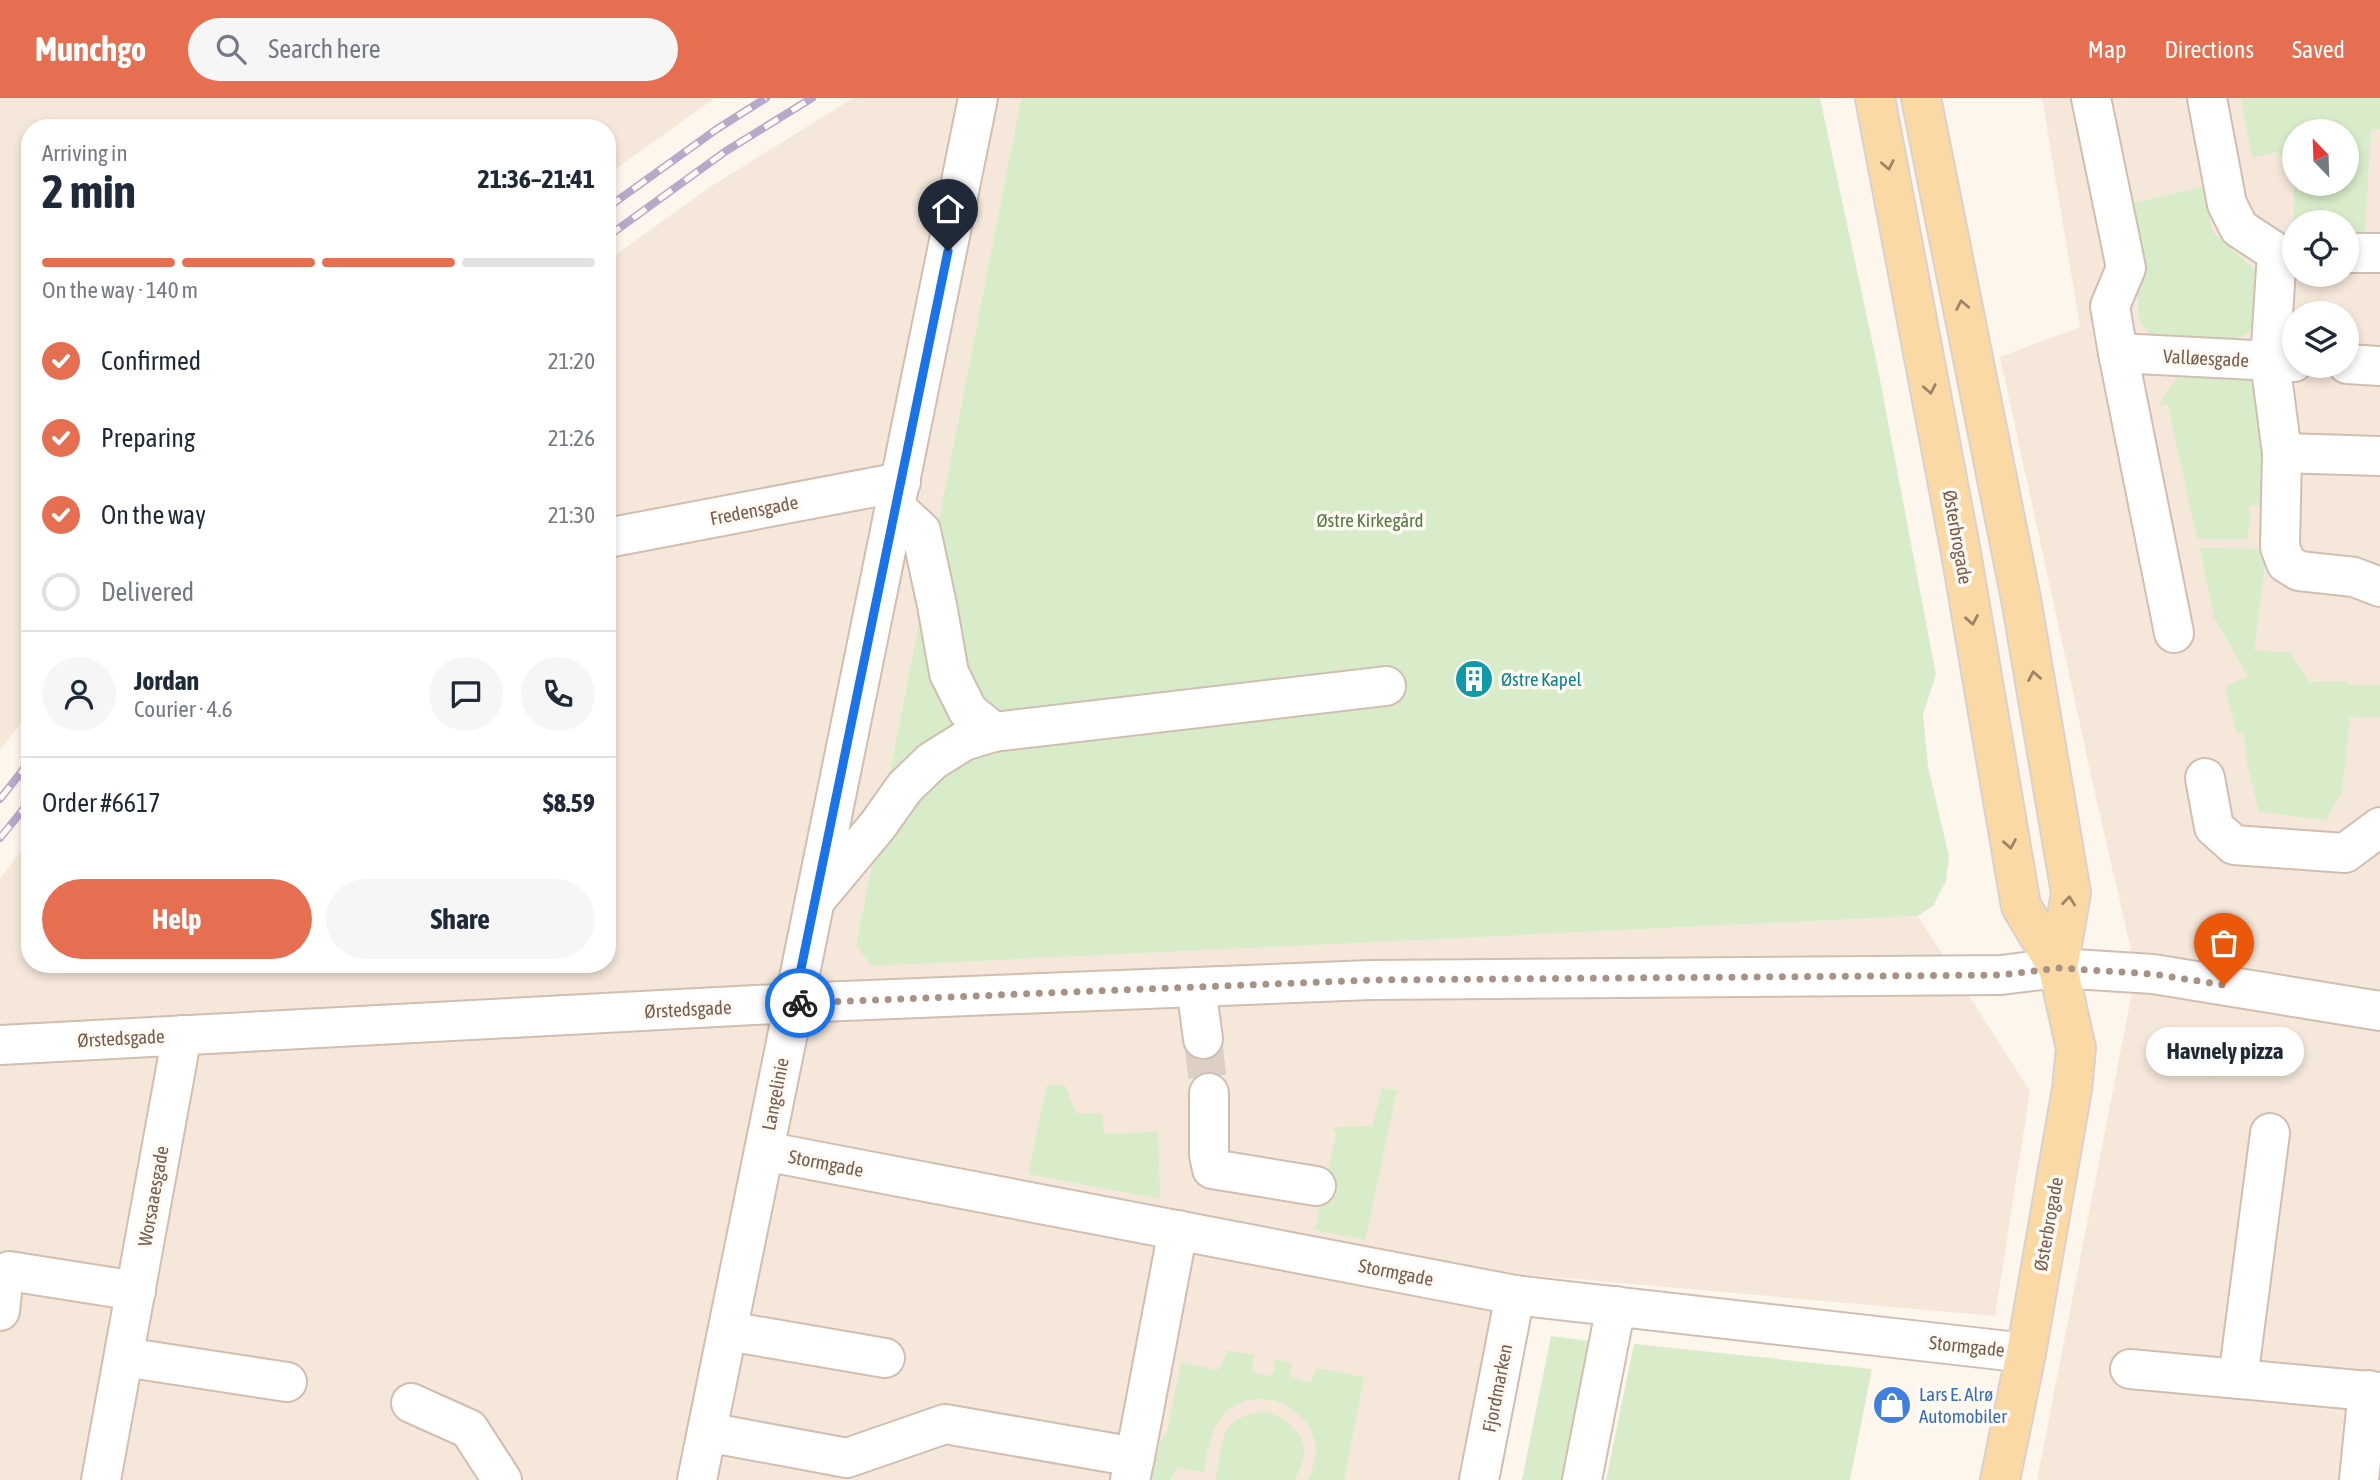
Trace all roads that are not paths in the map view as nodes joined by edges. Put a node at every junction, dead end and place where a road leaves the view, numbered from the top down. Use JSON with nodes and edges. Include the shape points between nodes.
{"nodes":[{"id":1,"x":978,"y":98,"type":"edge"},
{"id":2,"x":1875,"y":98,"type":"edge"},
{"id":3,"x":1921,"y":98,"type":"edge"},
{"id":4,"x":2091,"y":98,"type":"edge"},
{"id":5,"x":2207,"y":98,"type":"edge"},
{"id":6,"x":2282,"y":251,"type":"edge"},
{"id":7,"x":2359,"y":253,"type":"edge"},
{"id":8,"x":2380,"y":253,"type":"edge"},
{"id":9,"x":2118,"y":353,"type":"junction"},
{"id":10,"x":2282,"y":362,"type":"edge"},
{"id":11,"x":2359,"y":365,"type":"edge"},
{"id":12,"x":2380,"y":366,"type":"edge"},
{"id":13,"x":2282,"y":378,"type":"edge"},
{"id":14,"x":2282,"y":453,"type":"junction"},
{"id":15,"x":2380,"y":456,"type":"edge"},
{"id":16,"x":898,"y":494,"type":"junction"},
{"id":17,"x":616,"y":537,"type":"edge"},
{"id":18,"x":2380,"y":587,"type":"edge"},
{"id":19,"x":2174,"y":633,"type":"dead end"},
{"id":20,"x":1387,"y":686,"type":"dead end"},
{"id":21,"x":994,"y":732,"type":"junction"},
{"id":22,"x":2205,"y":778,"type":"dead end"},
{"id":23,"x":2380,"y":827,"type":"edge"},
{"id":24,"x":817,"y":898,"type":"junction"},
{"id":25,"x":2058,"y":968,"type":"junction"},
{"id":26,"x":1196,"y":987,"type":"junction"},
{"id":27,"x":794,"y":1003,"type":"junction"},
{"id":28,"x":2380,"y":1011,"type":"edge"},
{"id":29,"x":182,"y":1035,"type":"junction"},
{"id":30,"x":1203,"y":1039,"type":"tunnel mouth"},
{"id":31,"x":0,"y":1045,"type":"edge"},
{"id":32,"x":1209,"y":1093,"type":"tunnel mouth"},
{"id":33,"x":2270,"y":1133,"type":"dead end"},
{"id":34,"x":764,"y":1151,"type":"junction"},
{"id":35,"x":1316,"y":1186,"type":"dead end"},
{"id":36,"x":1178,"y":1230,"type":"junction"},
{"id":37,"x":136,"y":1291,"type":"junction"},
{"id":38,"x":1515,"y":1295,"type":"junction"},
{"id":39,"x":1616,"y":1306,"type":"junction"},
{"id":40,"x":0,"y":1311,"type":"edge"},
{"id":41,"x":728,"y":1331,"type":"junction"},
{"id":42,"x":2026,"y":1353,"type":"junction"},
{"id":43,"x":124,"y":1357,"type":"junction"},
{"id":44,"x":885,"y":1358,"type":"dead end"},
{"id":45,"x":2130,"y":1368,"type":"dead end"},
{"id":46,"x":2238,"y":1379,"type":"junction"},
{"id":47,"x":287,"y":1382,"type":"dead end"},
{"id":48,"x":2374,"y":1391,"type":"edge"},
{"id":49,"x":411,"y":1403,"type":"dead end"},
{"id":50,"x":707,"y":1432,"type":"junction"},
{"id":51,"x":1133,"y":1469,"type":"edge"},
{"id":52,"x":102,"y":1480,"type":"edge"},
{"id":53,"x":502,"y":1480,"type":"edge"},
{"id":54,"x":697,"y":1480,"type":"edge"},
{"id":55,"x":1479,"y":1480,"type":"edge"},
{"id":56,"x":1583,"y":1480,"type":"edge"},
{"id":57,"x":2000,"y":1480,"type":"edge"},
{"id":58,"x":2359,"y":1480,"type":"edge"}],
"edges":[{"from":1,"to":16,"type":"street","name":"Langelinie"},
{"from":2,"to":25,"type":"main road","name":"Østerbrogade","one_way":true,"via":[[1961,552],[2021,906]]},
{"from":25,"to":3,"type":"main road","name":"Østerbrogade","one_way":true,"via":[[2071,893],[2021,599]]},
{"from":4,"to":9,"type":"street","via":[[2126,268],[2110,306]]},
{"from":5,"to":6,"type":"street","via":[[2227,204],[2239,228]]},
{"from":7,"to":8,"type":"street"},
{"from":9,"to":10,"type":"street","name":"Valløesgade"},
{"from":9,"to":19,"type":"street"},
{"from":11,"to":12,"type":"street"},
{"from":13,"to":14,"type":"street"},
{"from":14,"to":15,"type":"street"},
{"from":14,"to":18,"type":"street","via":[[2280,547],[2286,563],[2299,571],[2354,577]]},
{"from":16,"to":17,"type":"street","name":"Fredensgade"},
{"from":16,"to":21,"type":"street","via":[[921,531],[949,673],[968,711]]},
{"from":16,"to":24,"type":"street","name":"Langelinie"},
{"from":20,"to":21,"type":"street"},
{"from":21,"to":24,"type":"street","via":[[964,741],[932,761],[905,787]]},
{"from":22,"to":23,"type":"street","via":[[2214,827],[2234,845],[2345,853]]},
{"from":24,"to":27,"type":"street","name":"Langelinie"},
{"from":25,"to":26,"type":"street","name":"Ørstedsgade","via":[[2001,975],[1370,980]]},
{"from":25,"to":28,"type":"street","name":"Ørstedsgade","via":[[2153,974]]},
{"from":25,"to":42,"type":"main road","name":"Østerbrogade","via":[[2076,1048]]},
{"from":26,"to":27,"type":"street","name":"Ørstedsgade"},
{"from":26,"to":30,"type":"street"},
{"from":27,"to":29,"type":"street","name":"Ørstedsgade"},
{"from":27,"to":34,"type":"street","name":"Langelinie"},
{"from":29,"to":31,"type":"street","name":"Ørstedsgade"},
{"from":29,"to":37,"type":"street","name":"Worsaaesgade"},
{"from":32,"to":35,"type":"street","via":[[1212,1169]]},
{"from":33,"to":46,"type":"street"},
{"from":34,"to":36,"type":"street","name":"Stormgade"},
{"from":34,"to":41,"type":"street","name":"Langelinie"},
{"from":36,"to":38,"type":"street","name":"Stormgade"},
{"from":36,"to":51,"type":"street"},
{"from":37,"to":40,"type":"street","via":[[9,1271],[4,1274]]},
{"from":37,"to":43,"type":"street","name":"Worsaaesgade"},
{"from":38,"to":39,"type":"street","name":"Stormgade"},
{"from":38,"to":55,"type":"street","name":"Fjordmarken"},
{"from":39,"to":42,"type":"street","name":"Stormgade"},
{"from":39,"to":56,"type":"street"},
{"from":41,"to":44,"type":"street"},
{"from":41,"to":50,"type":"street","name":"Langelinie"},
{"from":42,"to":57,"type":"main road","name":"Østerbrogade"},
{"from":43,"to":47,"type":"street"},
{"from":43,"to":52,"type":"street","name":"Worsaaesgade"},
{"from":45,"to":46,"type":"street"},
{"from":46,"to":48,"type":"street"},
{"from":48,"to":58,"type":"street"},
{"from":49,"to":53,"type":"street","via":[[469,1429]]},
{"from":50,"to":51,"type":"street","via":[[847,1458],[945,1424]]},
{"from":50,"to":54,"type":"street","name":"Langelinie"}]}
